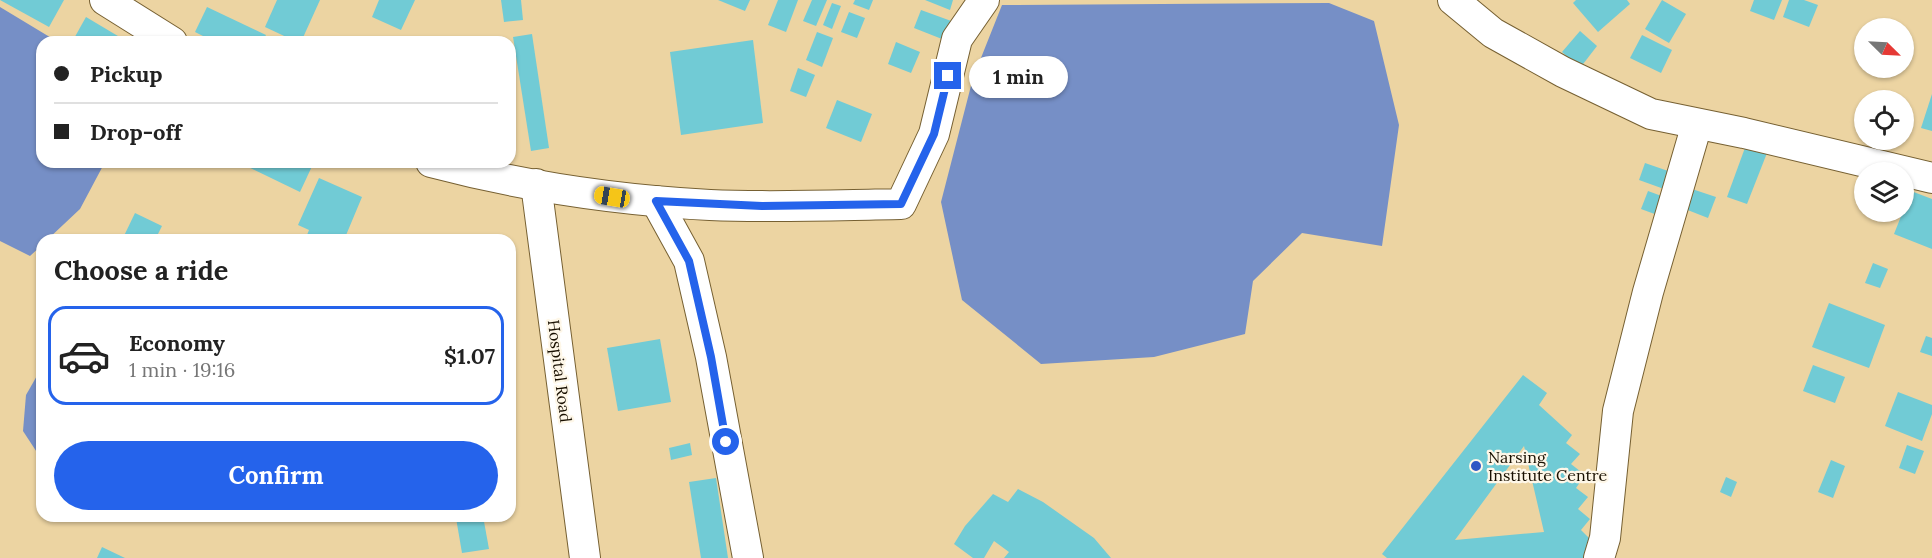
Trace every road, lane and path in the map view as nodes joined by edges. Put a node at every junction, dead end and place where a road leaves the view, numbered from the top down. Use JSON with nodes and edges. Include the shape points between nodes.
{"nodes":[{"id":1,"x":105,"y":0,"type":"edge"},
{"id":2,"x":984,"y":0,"type":"edge"},
{"id":3,"x":1453,"y":0,"type":"edge"},
{"id":4,"x":162,"y":36,"type":"edge"},
{"id":5,"x":1697,"y":124,"type":"junction"},
{"id":6,"x":454,"y":168,"type":"edge"},
{"id":7,"x":1932,"y":178,"type":"edge"},
{"id":8,"x":536,"y":184,"type":"junction"},
{"id":9,"x":656,"y":201,"type":"junction"},
{"id":10,"x":585,"y":558,"type":"edge"},
{"id":11,"x":748,"y":558,"type":"edge"},
{"id":12,"x":1599,"y":558,"type":"edge"}],
"edges":[{"from":1,"to":4,"type":"street"},
{"from":2,"to":9,"type":"street","via":[[957,39],[934,134],[901,204],[762,206]]},
{"from":3,"to":5,"type":"street","via":[[1493,33],[1563,72],[1651,114]]},
{"from":5,"to":7,"type":"street"},
{"from":5,"to":12,"type":"street","via":[[1618,411],[1605,538]]},
{"from":6,"to":8,"type":"street"},
{"from":8,"to":9,"type":"street"},
{"from":8,"to":10,"type":"street","name":"Hospital Road"},
{"from":9,"to":11,"type":"street","via":[[689,261]]}]}
